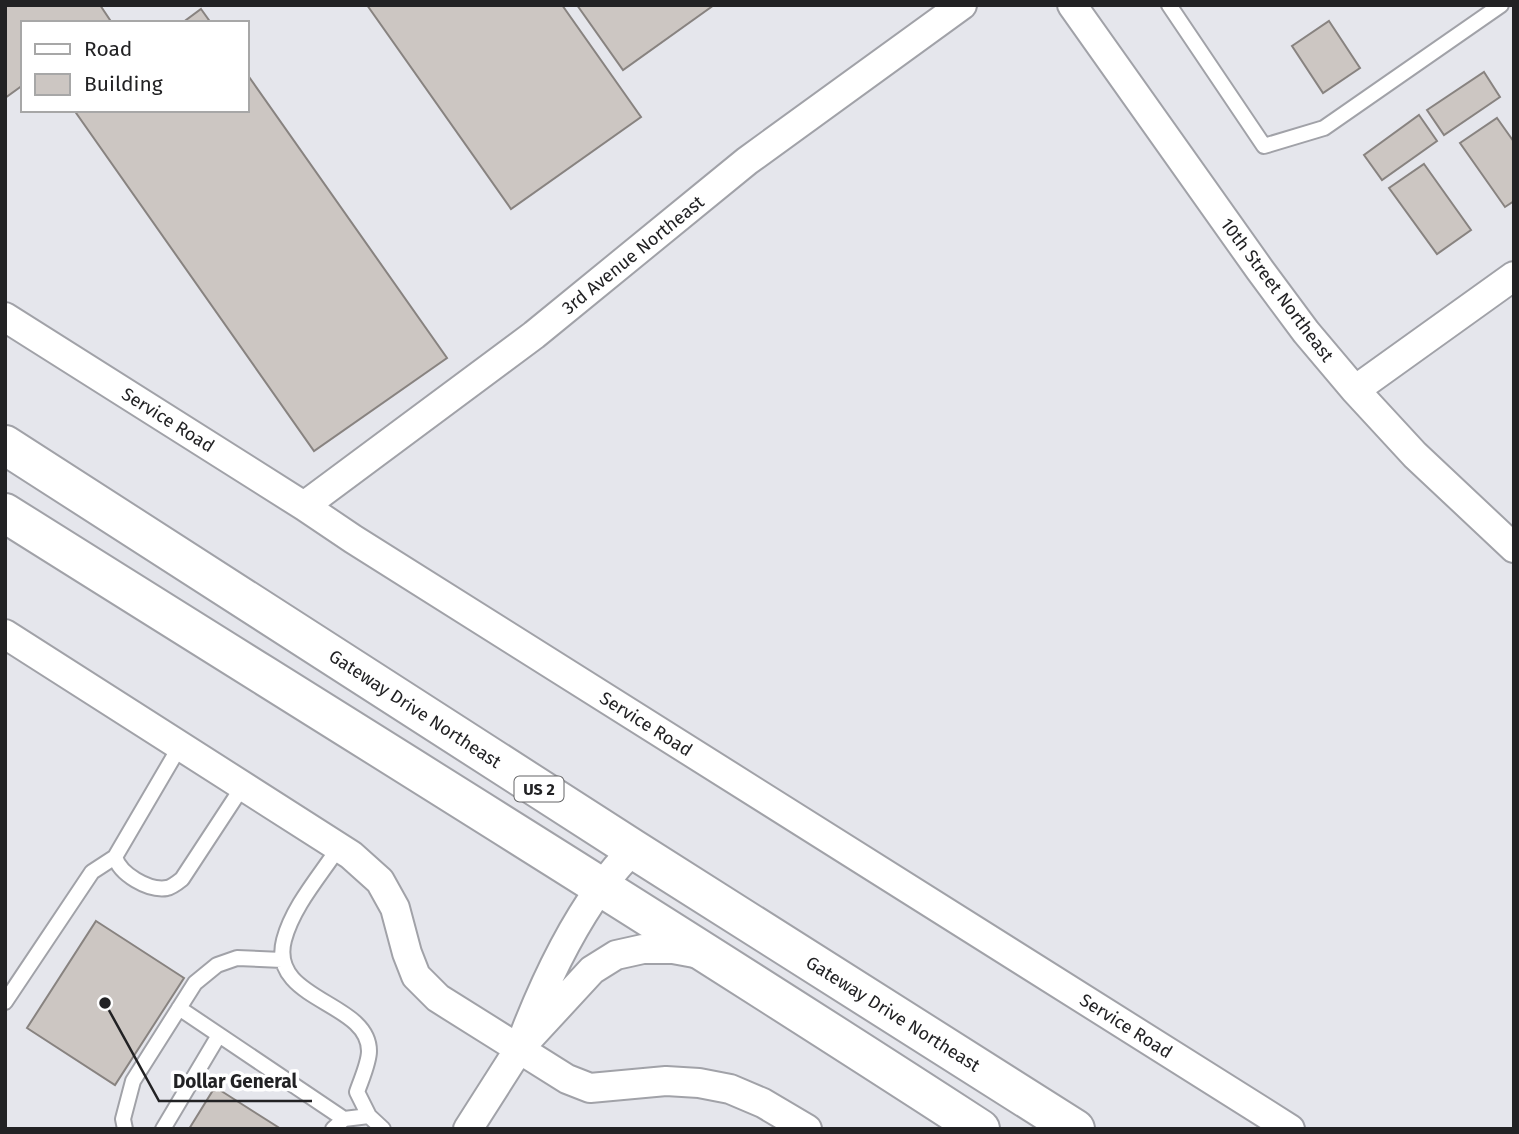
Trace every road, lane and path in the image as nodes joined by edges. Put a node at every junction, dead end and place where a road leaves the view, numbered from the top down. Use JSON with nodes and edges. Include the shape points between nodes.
{"nodes":[{"id":1,"x":962,"y":5,"type":"edge"},
{"id":2,"x":1072,"y":5,"type":"edge"},
{"id":3,"x":1169,"y":5,"type":"edge"},
{"id":4,"x":1501,"y":5,"type":"edge"},
{"id":5,"x":1514,"y":276,"type":"edge"},
{"id":6,"x":5,"y":317,"type":"edge"},
{"id":7,"x":1355,"y":390,"type":"junction"},
{"id":8,"x":5,"y":445,"type":"edge"},
{"id":9,"x":304,"y":506,"type":"junction"},
{"id":10,"x":5,"y":513,"type":"edge"},
{"id":11,"x":1514,"y":548,"type":"edge"},
{"id":12,"x":5,"y":634,"type":"edge"},
{"id":13,"x":180,"y":746,"type":"junction"},
{"id":14,"x":243,"y":786,"type":"junction"},
{"id":15,"x":339,"y":847,"type":"junction"},
{"id":16,"x":633,"y":849,"type":"junction"},
{"id":17,"x":115,"y":857,"type":"junction"},
{"id":18,"x":600,"y":887,"type":"junction"},
{"id":19,"x":716,"y":958,"type":"junction"},
{"id":20,"x":282,"y":960,"type":"junction"},
{"id":21,"x":5,"y":1002,"type":"edge"},
{"id":22,"x":179,"y":1008,"type":"junction"},
{"id":23,"x":219,"y":1035,"type":"junction"},
{"id":24,"x":519,"y":1049,"type":"junction"},
{"id":25,"x":369,"y":1116,"type":"junction"},
{"id":26,"x":339,"y":1124,"type":"edge"},
{"id":27,"x":125,"y":1129,"type":"edge"},
{"id":28,"x":163,"y":1129,"type":"edge"},
{"id":29,"x":383,"y":1129,"type":"edge"},
{"id":30,"x":468,"y":1129,"type":"edge"},
{"id":31,"x":807,"y":1129,"type":"edge"},
{"id":32,"x":980,"y":1129,"type":"edge"},
{"id":33,"x":1074,"y":1129,"type":"edge"},
{"id":34,"x":1290,"y":1129,"type":"edge"}],
"edges":[{"from":1,"to":9,"type":"street","name":"3rd Avenue Northeast","via":[[747,162],[534,335]]},
{"from":2,"to":7,"type":"street","name":"10th Street Northeast","via":[[1260,270]]},
{"from":3,"to":4,"type":"lane","via":[[1265,146],[1324,128]]},
{"from":5,"to":7,"type":"street"},
{"from":6,"to":9,"type":"street","name":"Service Road"},
{"from":7,"to":11,"type":"street","name":"10th Street Northeast","via":[[1424,464]]},
{"from":8,"to":16,"type":"highway","name":"Gateway Drive Northeast","number":"US 2"},
{"from":9,"to":34,"type":"street","name":"Service Road"},
{"from":10,"to":18,"type":"highway"},
{"from":12,"to":13,"type":"street"},
{"from":13,"to":14,"type":"street"},
{"from":13,"to":17,"type":"lane"},
{"from":14,"to":15,"type":"street"},
{"from":14,"to":17,"type":"lane","via":[[182,879],[169,888],[150,887],[118,867]]},
{"from":15,"to":20,"type":"lane","via":[[290,921]]},
{"from":15,"to":24,"type":"street","via":[[380,881],[395,908],[416,976],[438,998]]},
{"from":16,"to":18,"type":"street"},
{"from":16,"to":33,"type":"highway","name":"Gateway Drive Northeast","number":"US 2"},
{"from":17,"to":21,"type":"lane","via":[[92,872]]},
{"from":18,"to":19,"type":"highway"},
{"from":18,"to":24,"type":"street","via":[[545,984]]},
{"from":19,"to":24,"type":"street","via":[[673,949],[616,956],[592,971]]},
{"from":19,"to":32,"type":"highway"},
{"from":20,"to":22,"type":"lane","via":[[237,957],[217,965],[195,983]]},
{"from":20,"to":25,"type":"lane","via":[[296,983],[365,1034],[369,1051],[357,1092]]},
{"from":22,"to":23,"type":"lane"},
{"from":22,"to":27,"type":"lane","via":[[133,1081],[123,1119]]},
{"from":23,"to":26,"type":"lane"},
{"from":23,"to":28,"type":"lane"},
{"from":24,"to":30,"type":"street"},
{"from":24,"to":31,"type":"street","via":[[566,1079],[590,1088],[666,1081],[699,1083],[730,1089],[763,1103]]},
{"from":25,"to":26,"type":"lane"},
{"from":25,"to":29,"type":"lane"}]}
